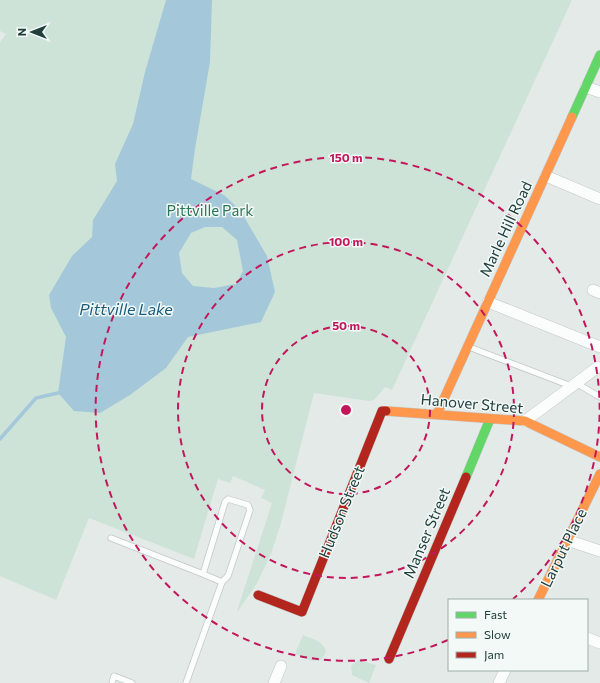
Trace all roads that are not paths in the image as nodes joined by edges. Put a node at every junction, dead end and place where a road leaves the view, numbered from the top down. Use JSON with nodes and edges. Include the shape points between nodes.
{"nodes":[{"id":1,"x":600,"y":55,"type":"edge"},
{"id":2,"x":586,"y":87,"type":"junction"},
{"id":3,"x":600,"y":92,"type":"edge"},
{"id":4,"x":546,"y":176,"type":"junction"},
{"id":5,"x":600,"y":199,"type":"edge"},
{"id":6,"x":488,"y":302,"type":"junction"},
{"id":7,"x":468,"y":346,"type":"junction"},
{"id":8,"x":600,"y":347,"type":"edge"},
{"id":9,"x":598,"y":367,"type":"dead end"},
{"id":10,"x":574,"y":385,"type":"junction"},
{"id":11,"x":600,"y":397,"type":"edge"},
{"id":12,"x":382,"y":411,"type":"joint"},
{"id":13,"x":437,"y":414,"type":"junction"},
{"id":14,"x":490,"y":419,"type":"junction"},
{"id":15,"x":524,"y":421,"type":"junction"},
{"id":16,"x":600,"y":457,"type":"edge"},
{"id":17,"x":600,"y":474,"type":"edge"},
{"id":18,"x":111,"y":538,"type":"dead end"},
{"id":19,"x":567,"y":540,"type":"junction"},
{"id":20,"x":600,"y":551,"type":"edge"},
{"id":21,"x":203,"y":574,"type":"junction"},
{"id":22,"x":222,"y":582,"type":"junction"},
{"id":23,"x":258,"y":595,"type":"dead end"},
{"id":24,"x":538,"y":599,"type":"edge"},
{"id":25,"x":588,"y":638,"type":"edge"},
{"id":26,"x":600,"y":643,"type":"edge"},
{"id":27,"x":389,"y":659,"type":"dead end"},
{"id":28,"x":281,"y":666,"type":"dead end"},
{"id":29,"x":505,"y":671,"type":"edge"},
{"id":30,"x":112,"y":683,"type":"edge"},
{"id":31,"x":132,"y":683,"type":"edge"},
{"id":32,"x":186,"y":683,"type":"edge"},
{"id":33,"x":274,"y":683,"type":"edge"},
{"id":34,"x":499,"y":683,"type":"edge"}],
"edges":[{"from":1,"to":2,"type":"street","name":"Marle Hill Road"},
{"from":2,"to":3,"type":"street"},
{"from":2,"to":4,"type":"street","name":"Marle Hill Road"},
{"from":4,"to":5,"type":"street"},
{"from":4,"to":6,"type":"street","name":"Marle Hill Road"},
{"from":6,"to":7,"type":"street","name":"Marle Hill Road"},
{"from":6,"to":8,"type":"street"},
{"from":7,"to":10,"type":"lane"},
{"from":7,"to":13,"type":"street","name":"Marle Hill Road"},
{"from":9,"to":10,"type":"street"},
{"from":10,"to":11,"type":"lane"},
{"from":10,"to":15,"type":"street"},
{"from":12,"to":13,"type":"street","name":"Hanover Street"},
{"from":12,"to":23,"type":"street","name":"Hudson Street","via":[[302,612]]},
{"from":13,"to":14,"type":"street","name":"Hanover Street"},
{"from":14,"to":15,"type":"street","name":"Hanover Street"},
{"from":14,"to":27,"type":"street","name":"Manser Street"},
{"from":15,"to":16,"type":"street","name":"Hanover Street"},
{"from":17,"to":19,"type":"street","name":"Larput Place"},
{"from":18,"to":21,"type":"lane"},
{"from":19,"to":20,"type":"street"},
{"from":19,"to":24,"type":"street","name":"Larput Place"},
{"from":21,"to":22,"type":"lane"},
{"from":21,"to":22,"type":"lane","via":[[226,502],[231,499],[248,505],[250,510],[228,576]]},
{"from":22,"to":32,"type":"lane"},
{"from":25,"to":26,"type":"street"},
{"from":28,"to":33,"type":"street"},
{"from":29,"to":34,"type":"street"},
{"from":30,"to":31,"type":"lane","via":[[114,676]]}]}
